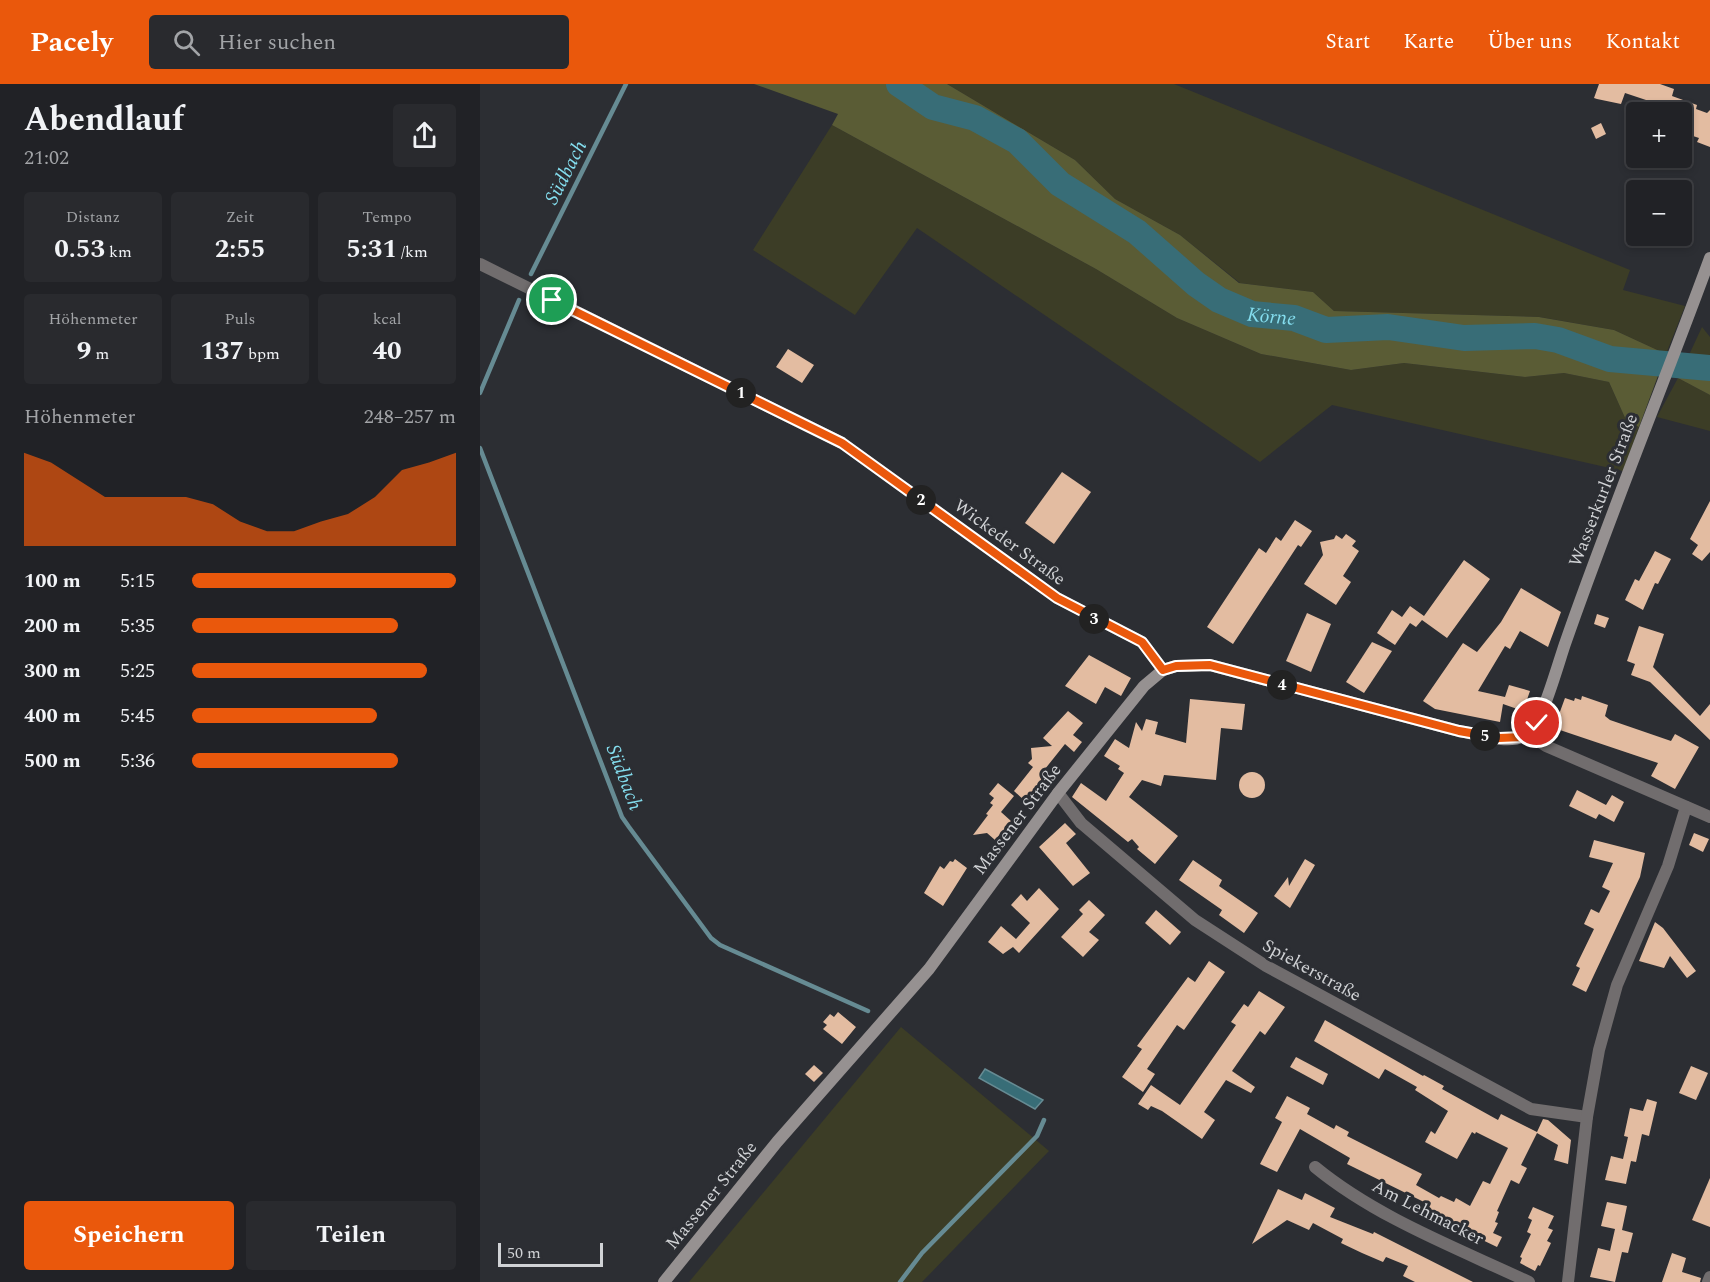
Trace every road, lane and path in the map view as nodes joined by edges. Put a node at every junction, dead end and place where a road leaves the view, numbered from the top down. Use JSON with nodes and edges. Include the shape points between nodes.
{"nodes":[{"id":1,"x":1710,"y":258,"type":"edge"},
{"id":2,"x":480,"y":264,"type":"edge"},
{"id":3,"x":1163,"y":670,"type":"junction"},
{"id":4,"x":1528,"y":734,"type":"junction"},
{"id":5,"x":1058,"y":793,"type":"junction"},
{"id":6,"x":1686,"y":807,"type":"junction"},
{"id":7,"x":1710,"y":817,"type":"edge"},
{"id":8,"x":1587,"y":1117,"type":"junction"},
{"id":9,"x":1315,"y":1167,"type":"dead end"},
{"id":10,"x":1710,"y":1277,"type":"edge"},
{"id":11,"x":664,"y":1282,"type":"edge"},
{"id":12,"x":1529,"y":1282,"type":"edge"},
{"id":13,"x":1568,"y":1282,"type":"edge"},
{"id":14,"x":1708,"y":1282,"type":"edge"}],
"edges":[{"from":1,"to":4,"type":"main road","name":"Wasserkurler Straße","via":[[1540,714]]},
{"from":2,"to":3,"type":"street","name":"Wickeder Straße","via":[[842,443],[1057,598],[1142,642]]},
{"from":3,"to":4,"type":"main road","via":[[1210,665],[1459,731],[1517,739]]},
{"from":3,"to":5,"type":"main road","name":"Massener Straße","via":[[1144,686]]},
{"from":4,"to":6,"type":"street","via":[[1546,746]]},
{"from":5,"to":8,"type":"street","name":"Spiekerstraße","via":[[1081,823],[1195,920],[1255,960],[1531,1109]]},
{"from":5,"to":11,"type":"main road","name":"Massener Straße","via":[[929,969],[777,1142]]},
{"from":6,"to":7,"type":"street"},
{"from":6,"to":8,"type":"street","via":[[1668,866],[1617,985],[1599,1050]]},
{"from":8,"to":13,"type":"street"},
{"from":9,"to":12,"type":"street","name":"Am Lehmacker","via":[[1341,1188],[1401,1221]]},
{"from":10,"to":14,"type":"street"}]}
